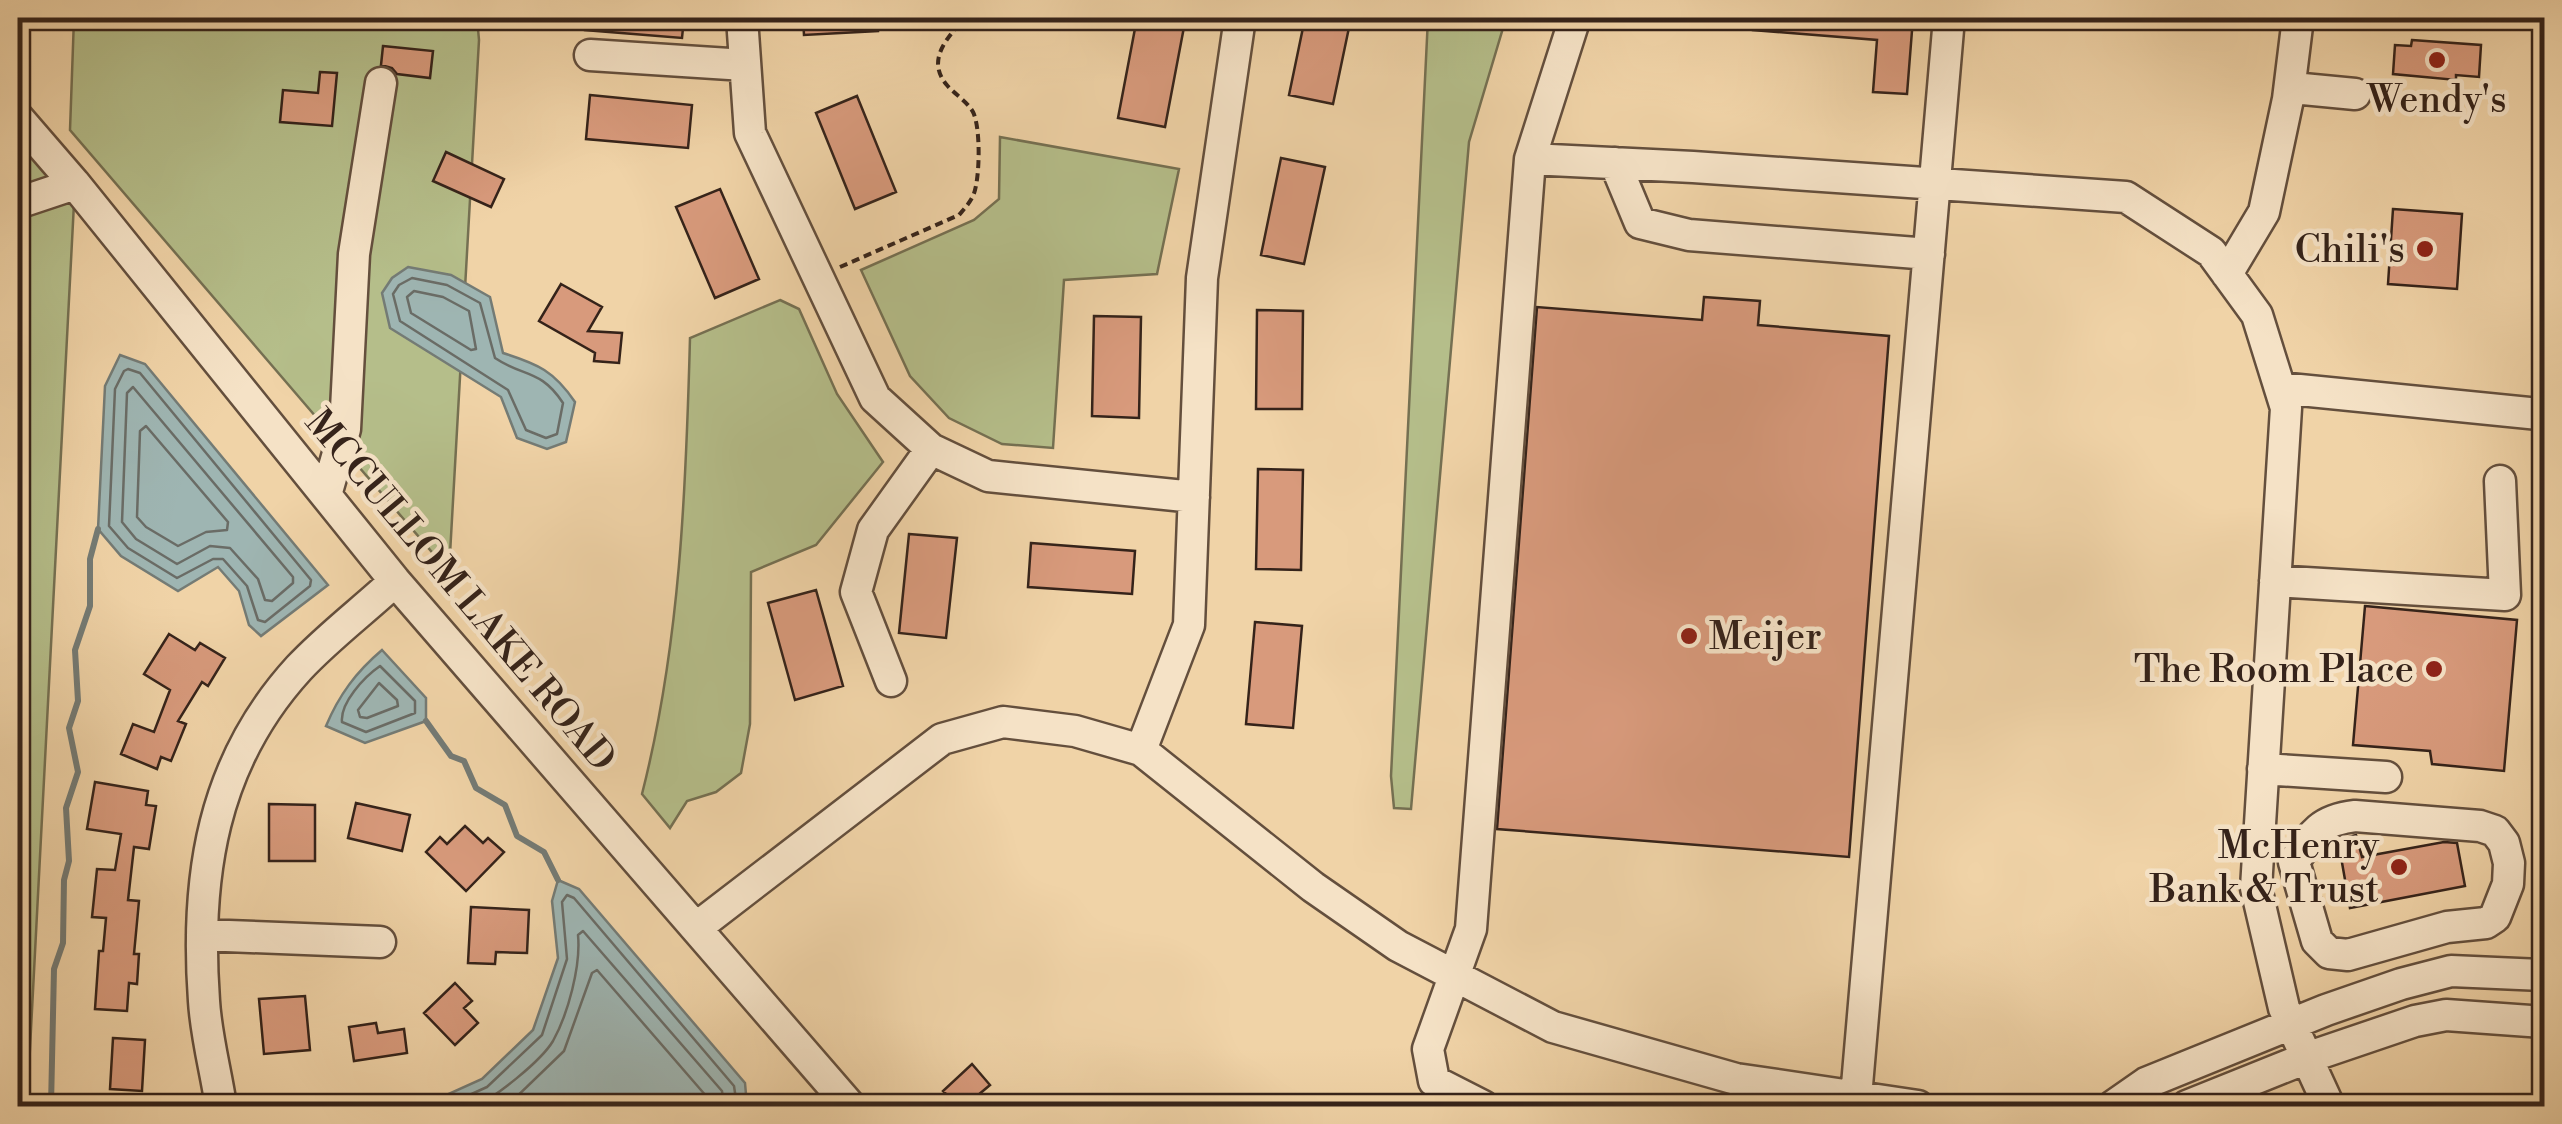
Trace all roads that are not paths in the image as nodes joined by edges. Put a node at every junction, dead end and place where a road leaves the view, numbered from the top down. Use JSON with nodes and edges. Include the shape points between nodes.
{"nodes":[{"id":1,"x":742,"y":18,"type":"edge"},
{"id":2,"x":1240,"y":18,"type":"edge"},
{"id":3,"x":1575,"y":18,"type":"edge"},
{"id":4,"x":1949,"y":18,"type":"edge"},
{"id":5,"x":2298,"y":18,"type":"edge"},
{"id":6,"x":590,"y":56,"type":"dead end"},
{"id":7,"x":745,"y":65,"type":"junction"},
{"id":8,"x":382,"y":83,"type":"dead end"},
{"id":9,"x":2290,"y":85,"type":"junction"},
{"id":10,"x":2356,"y":94,"type":"dead end"},
{"id":11,"x":18,"y":118,"type":"edge"},
{"id":12,"x":1530,"y":160,"type":"junction"},
{"id":13,"x":1615,"y":163,"type":"junction"},
{"id":14,"x":75,"y":184,"type":"junction"},
{"id":15,"x":1935,"y":184,"type":"junction"},
{"id":16,"x":18,"y":202,"type":"edge"},
{"id":17,"x":1929,"y":254,"type":"junction"},
{"id":18,"x":2228,"y":274,"type":"junction"},
{"id":19,"x":2280,"y":388,"type":"junction"},
{"id":20,"x":2543,"y":415,"type":"edge"},
{"id":21,"x":931,"y":450,"type":"junction"},
{"id":22,"x":2500,"y":482,"type":"dead end"},
{"id":23,"x":326,"y":495,"type":"junction"},
{"id":24,"x":1194,"y":497,"type":"junction"},
{"id":25,"x":2275,"y":581,"type":"junction"},
{"id":26,"x":396,"y":582,"type":"junction"},
{"id":27,"x":891,"y":681,"type":"dead end"},
{"id":28,"x":1141,"y":750,"type":"junction"},
{"id":29,"x":2263,"y":769,"type":"junction"},
{"id":30,"x":2386,"y":777,"type":"dead end"},
{"id":31,"x":2257,"y":861,"type":"junction"},
{"id":32,"x":2294,"y":862,"type":"junction"},
{"id":33,"x":696,"y":928,"type":"junction"},
{"id":34,"x":202,"y":934,"type":"junction"},
{"id":35,"x":380,"y":942,"type":"dead end"},
{"id":36,"x":2544,"y":975,"type":"edge"},
{"id":37,"x":1456,"y":976,"type":"junction"},
{"id":38,"x":2544,"y":1022,"type":"edge"},
{"id":39,"x":2292,"y":1023,"type":"junction"},
{"id":40,"x":2309,"y":1057,"type":"junction"},
{"id":41,"x":1786,"y":1097,"type":"edge"},
{"id":42,"x":1856,"y":1097,"type":"junction"},
{"id":43,"x":220,"y":1106,"type":"edge"},
{"id":44,"x":850,"y":1106,"type":"edge"},
{"id":45,"x":1479,"y":1106,"type":"edge"},
{"id":46,"x":1918,"y":1106,"type":"edge"},
{"id":47,"x":2114,"y":1106,"type":"edge"},
{"id":48,"x":2187,"y":1106,"type":"edge"},
{"id":49,"x":2329,"y":1106,"type":"edge"}],
"edges":[{"from":1,"to":7,"type":"street"},
{"from":2,"to":24,"type":"street","via":[[1202,278]]},
{"from":3,"to":12,"type":"street"},
{"from":4,"to":15,"type":"street"},
{"from":5,"to":9,"type":"street"},
{"from":6,"to":7,"type":"street"},
{"from":7,"to":21,"type":"street","via":[[750,133],[875,398]]},
{"from":8,"to":23,"type":"street","via":[[354,254],[344,429]]},
{"from":9,"to":10,"type":"street"},
{"from":9,"to":18,"type":"street","via":[[2264,212]]},
{"from":11,"to":14,"type":"street","name":"MCCULLOM LAKE ROAD"},
{"from":12,"to":13,"type":"street"},
{"from":12,"to":37,"type":"street","via":[[1471,929]]},
{"from":13,"to":15,"type":"street"},
{"from":13,"to":17,"type":"street","via":[[1640,223],[1689,235]]},
{"from":14,"to":16,"type":"street"},
{"from":14,"to":23,"type":"street","name":"MCCULLOM LAKE ROAD"},
{"from":15,"to":17,"type":"street"},
{"from":15,"to":18,"type":"street","via":[[2126,197],[2211,252]]},
{"from":17,"to":42,"type":"street"},
{"from":18,"to":19,"type":"street","via":[[2258,315]]},
{"from":19,"to":20,"type":"street"},
{"from":19,"to":25,"type":"street","via":[[2286,408]]},
{"from":21,"to":24,"type":"street","via":[[988,476]]},
{"from":21,"to":27,"type":"street","via":[[873,530],[856,592]]},
{"from":22,"to":25,"type":"street","via":[[2505,595]]},
{"from":23,"to":26,"type":"street","name":"MCCULLOM LAKE ROAD"},
{"from":24,"to":28,"type":"street","via":[[1190,625]]},
{"from":25,"to":29,"type":"street"},
{"from":26,"to":33,"type":"street","name":"MCCULLOM LAKE ROAD"},
{"from":26,"to":34,"type":"street","via":[[300,667],[264,712],[228,779],[208,848]]},
{"from":28,"to":33,"type":"street","via":[[1075,731],[1003,722],[942,739]]},
{"from":28,"to":37,"type":"street","via":[[1314,887],[1398,946]]},
{"from":29,"to":30,"type":"street"},
{"from":29,"to":31,"type":"street"},
{"from":31,"to":32,"type":"street"},
{"from":31,"to":39,"type":"street","via":[[2256,888]]},
{"from":32,"to":32,"type":"street","via":[[2317,941],[2338,956],[2486,923],[2496,916],[2508,884],[2504,844],[2480,826],[2336,818]]},
{"from":33,"to":44,"type":"street","name":"MCCULLOM LAKE ROAD"},
{"from":34,"to":35,"type":"street"},
{"from":34,"to":43,"type":"street","via":[[204,1005]]},
{"from":36,"to":39,"type":"street","via":[[2451,971]]},
{"from":37,"to":41,"type":"street","via":[[1553,1027]]},
{"from":37,"to":45,"type":"street","via":[[1428,1048],[1434,1080]]},
{"from":38,"to":40,"type":"street","via":[[2446,1015]]},
{"from":39,"to":40,"type":"street"},
{"from":39,"to":47,"type":"street","via":[[2146,1082]]},
{"from":40,"to":48,"type":"street"},
{"from":40,"to":49,"type":"street"},
{"from":41,"to":42,"type":"street"},
{"from":42,"to":46,"type":"street"}]}
